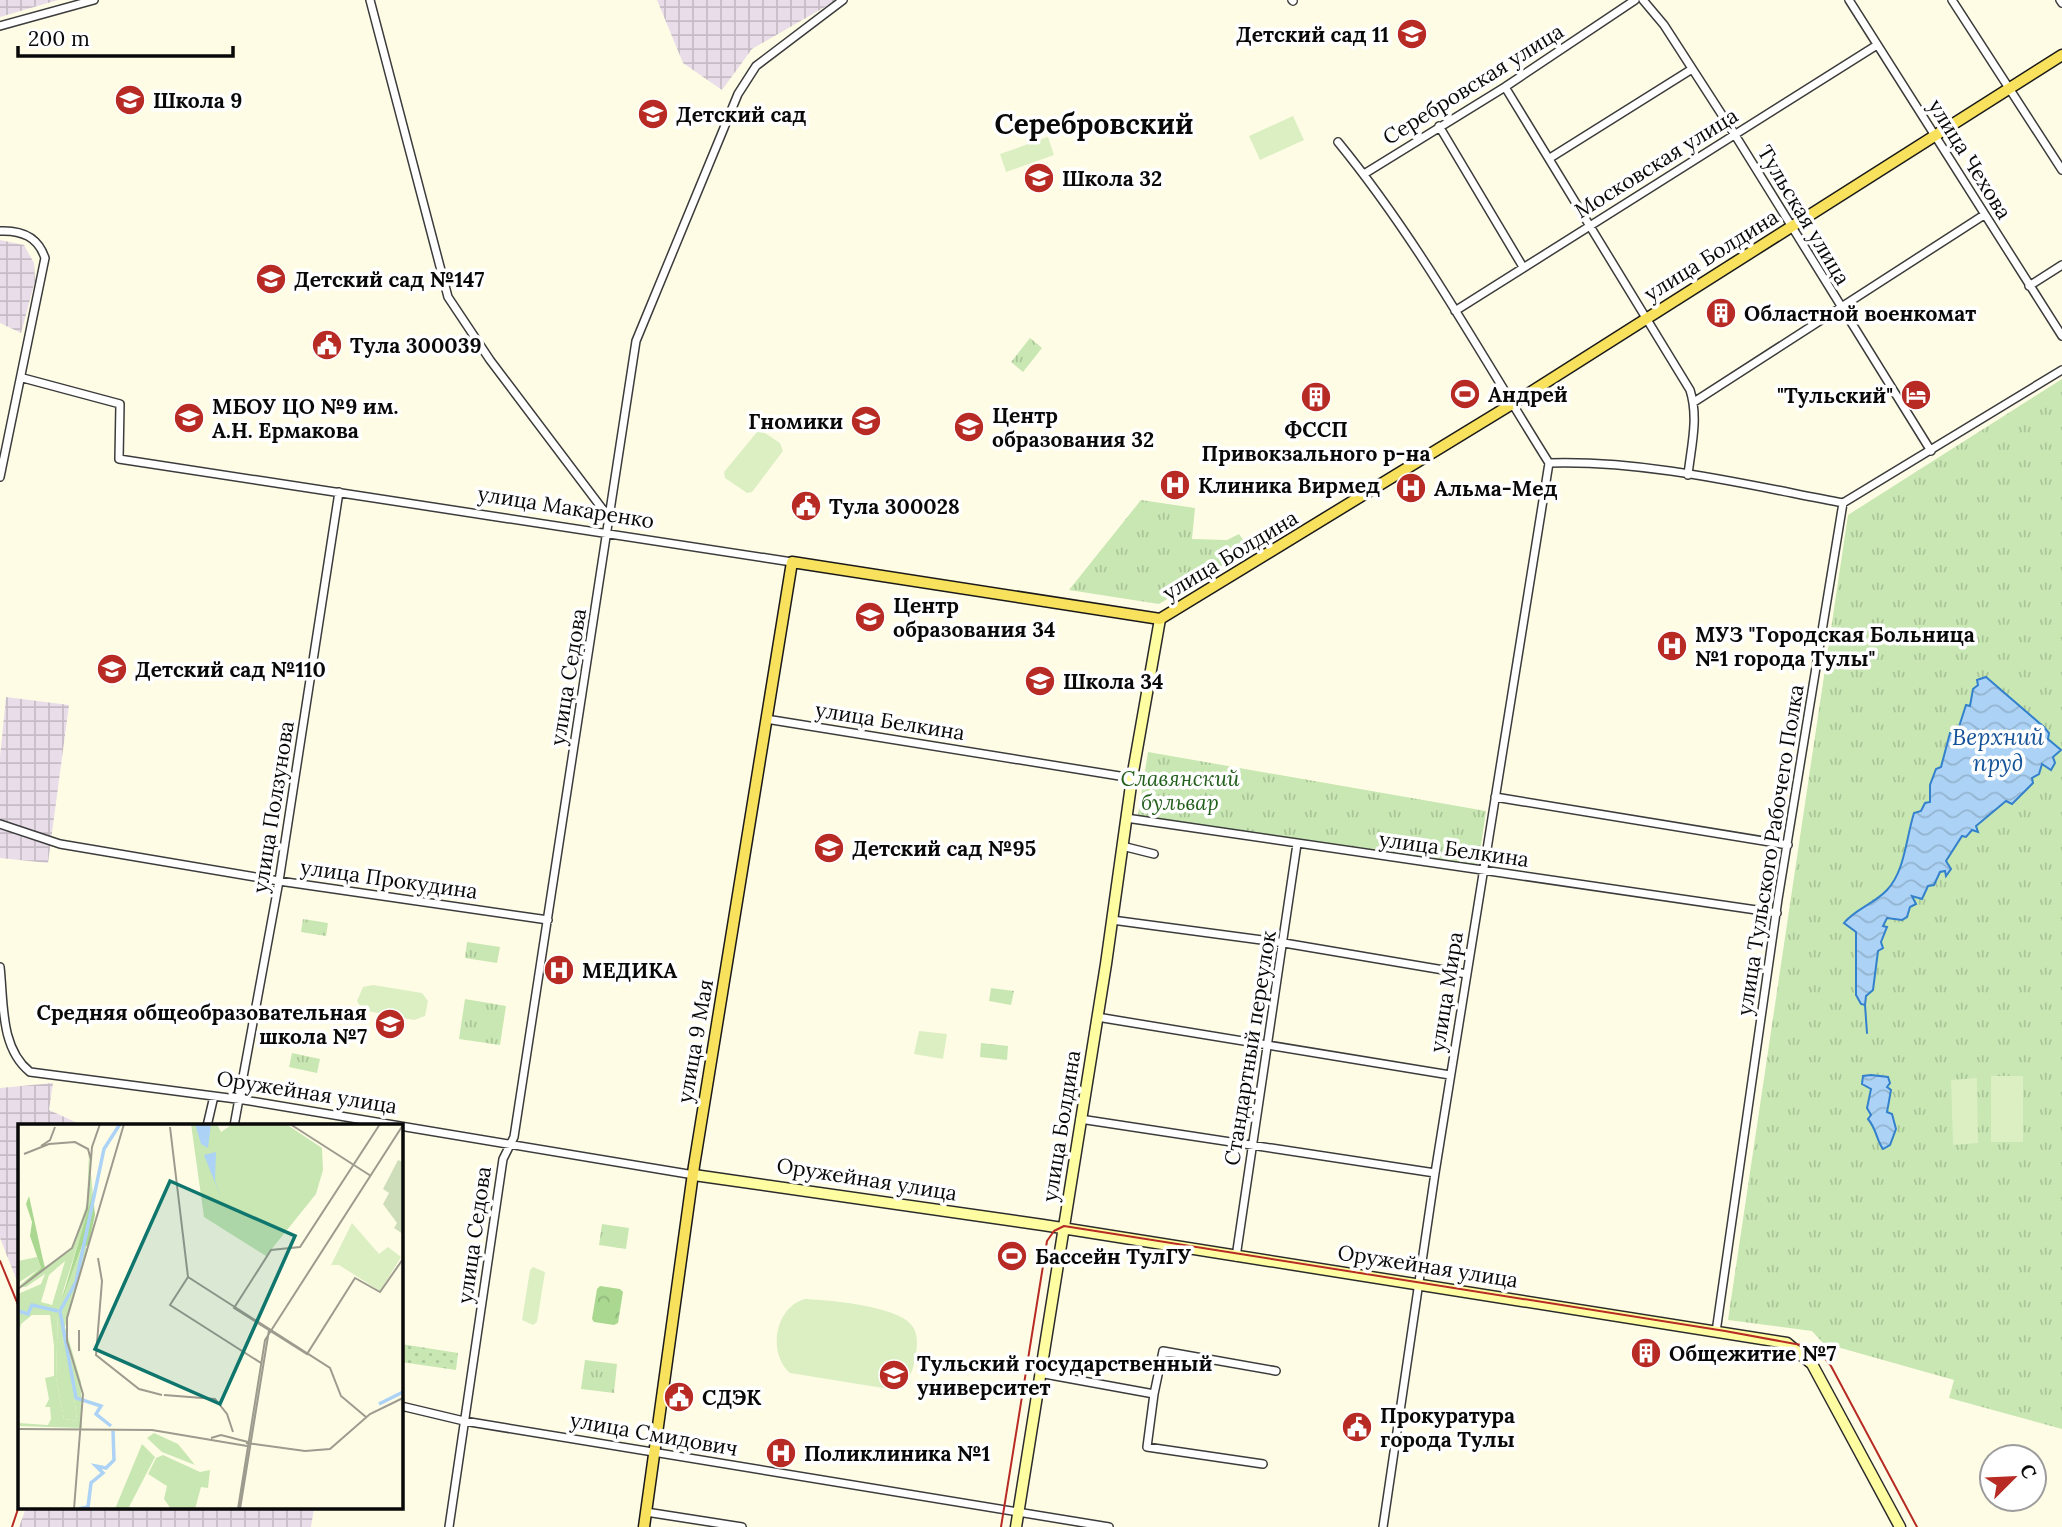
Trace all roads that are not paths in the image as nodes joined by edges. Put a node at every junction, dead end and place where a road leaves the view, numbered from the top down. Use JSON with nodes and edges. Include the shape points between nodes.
{"nodes":[{"id":1,"x":94,"y":0,"type":"edge"},
{"id":2,"x":370,"y":0,"type":"edge"},
{"id":3,"x":843,"y":0,"type":"edge"},
{"id":4,"x":1635,"y":0,"type":"edge"},
{"id":5,"x":1643,"y":0,"type":"edge"},
{"id":6,"x":1849,"y":0,"type":"edge"},
{"id":7,"x":1952,"y":0,"type":"edge"},
{"id":8,"x":0,"y":26,"type":"edge"},
{"id":9,"x":1877,"y":45,"type":"junction"},
{"id":10,"x":2062,"y":55,"type":"edge"},
{"id":11,"x":1692,"y":69,"type":"junction"},
{"id":12,"x":1505,"y":87,"type":"junction"},
{"id":13,"x":2009,"y":89,"type":"junction"},
{"id":14,"x":1439,"y":126,"type":"junction"},
{"id":15,"x":1735,"y":135,"type":"junction"},
{"id":16,"x":1935,"y":136,"type":"junction"},
{"id":17,"x":1338,"y":142,"type":"dead end"},
{"id":18,"x":1550,"y":159,"type":"junction"},
{"id":19,"x":2062,"y":170,"type":"edge"},
{"id":20,"x":1364,"y":174,"type":"junction"},
{"id":21,"x":1984,"y":215,"type":"junction"},
{"id":22,"x":1591,"y":225,"type":"junction"},
{"id":23,"x":1790,"y":228,"type":"junction"},
{"id":24,"x":0,"y":231,"type":"edge"},
{"id":25,"x":2062,"y":265,"type":"edge"},
{"id":26,"x":1523,"y":267,"type":"junction"},
{"id":27,"x":2029,"y":286,"type":"junction"},
{"id":28,"x":1840,"y":308,"type":"junction"},
{"id":29,"x":1455,"y":311,"type":"junction"},
{"id":30,"x":1646,"y":319,"type":"junction"},
{"id":31,"x":2062,"y":335,"type":"edge"},
{"id":32,"x":2062,"y":370,"type":"edge"},
{"id":33,"x":23,"y":378,"type":"junction"},
{"id":34,"x":1694,"y":402,"type":"junction"},
{"id":35,"x":1512,"y":404,"type":"junction"},
{"id":36,"x":1931,"y":451,"type":"junction"},
{"id":37,"x":1549,"y":463,"type":"junction"},
{"id":38,"x":1688,"y":475,"type":"junction"},
{"id":39,"x":0,"y":477,"type":"edge"},
{"id":40,"x":339,"y":492,"type":"junction"},
{"id":41,"x":1843,"y":503,"type":"junction"},
{"id":42,"x":611,"y":520,"type":"junction"},
{"id":43,"x":609,"y":532,"type":"junction"},
{"id":44,"x":792,"y":562,"type":"junction"},
{"id":45,"x":1160,"y":619,"type":"junction"},
{"id":46,"x":766,"y":719,"type":"junction"},
{"id":47,"x":1132,"y":778,"type":"junction"},
{"id":48,"x":1495,"y":797,"type":"junction"},
{"id":49,"x":1126,"y":818,"type":"junction"},
{"id":50,"x":0,"y":824,"type":"edge"},
{"id":51,"x":1297,"y":844,"type":"junction"},
{"id":52,"x":1788,"y":845,"type":"junction"},
{"id":53,"x":1122,"y":846,"type":"junction"},
{"id":54,"x":1154,"y":854,"type":"dead end"},
{"id":55,"x":1483,"y":869,"type":"junction"},
{"id":56,"x":279,"y":881,"type":"junction"},
{"id":57,"x":1776,"y":913,"type":"junction"},
{"id":58,"x":548,"y":920,"type":"junction"},
{"id":59,"x":1112,"y":920,"type":"junction"},
{"id":60,"x":1284,"y":943,"type":"junction"},
{"id":61,"x":0,"y":967,"type":"edge"},
{"id":62,"x":1467,"y":974,"type":"junction"},
{"id":63,"x":1097,"y":1017,"type":"junction"},
{"id":64,"x":1268,"y":1047,"type":"junction"},
{"id":65,"x":1450,"y":1075,"type":"junction"},
{"id":66,"x":214,"y":1096,"type":"junction"},
{"id":67,"x":239,"y":1100,"type":"junction"},
{"id":68,"x":1080,"y":1119,"type":"junction"},
{"id":69,"x":207,"y":1124,"type":"edge"},
{"id":70,"x":234,"y":1124,"type":"edge"},
{"id":71,"x":387,"y":1124,"type":"edge"},
{"id":72,"x":402,"y":1126,"type":"edge"},
{"id":73,"x":510,"y":1144,"type":"junction"},
{"id":74,"x":1253,"y":1147,"type":"junction"},
{"id":75,"x":1435,"y":1173,"type":"junction"},
{"id":76,"x":694,"y":1175,"type":"junction"},
{"id":77,"x":1064,"y":1228,"type":"junction"},
{"id":78,"x":1236,"y":1256,"type":"junction"},
{"id":79,"x":1419,"y":1285,"type":"junction"},
{"id":80,"x":1716,"y":1332,"type":"junction"},
{"id":81,"x":1276,"y":1371,"type":"dead end"},
{"id":82,"x":1039,"y":1373,"type":"junction"},
{"id":83,"x":1154,"y":1394,"type":"junction"},
{"id":84,"x":402,"y":1406,"type":"edge"},
{"id":85,"x":464,"y":1421,"type":"junction"},
{"id":86,"x":654,"y":1453,"type":"junction"},
{"id":87,"x":1263,"y":1464,"type":"dead end"},
{"id":88,"x":646,"y":1512,"type":"junction"},
{"id":89,"x":1018,"y":1512,"type":"junction"},
{"id":90,"x":449,"y":1527,"type":"edge"},
{"id":91,"x":644,"y":1527,"type":"edge"},
{"id":92,"x":742,"y":1527,"type":"edge"},
{"id":93,"x":1016,"y":1527,"type":"edge"},
{"id":94,"x":1109,"y":1527,"type":"edge"},
{"id":95,"x":1383,"y":1527,"type":"edge"},
{"id":96,"x":1900,"y":1527,"type":"edge"}],
"edges":[{"from":1,"to":8,"type":"street"},
{"from":2,"to":42,"type":"street","name":"улица Макаренко","via":[[448,297]]},
{"from":3,"to":42,"type":"street","name":"улица Седова","via":[[756,66],[738,94],[636,341]]},
{"from":4,"to":12,"type":"street","name":"Серебровская улица"},
{"from":5,"to":11,"type":"street","name":"Тульская улица"},
{"from":6,"to":9,"type":"street","name":"улица Чехова"},
{"from":7,"to":13,"type":"street"},
{"from":9,"to":15,"type":"street","name":"Московская улица"},
{"from":9,"to":16,"type":"street","name":"улица Чехова"},
{"from":10,"to":13,"type":"main road","name":"улица Болдина"},
{"from":11,"to":15,"type":"street","name":"Тульская улица"},
{"from":11,"to":18,"type":"street"},
{"from":12,"to":14,"type":"street","name":"Серебровская улица"},
{"from":12,"to":18,"type":"street"},
{"from":13,"to":16,"type":"main road","name":"улица Болдина"},
{"from":13,"to":19,"type":"street"},
{"from":14,"to":20,"type":"street","name":"Серебровская улица"},
{"from":14,"to":26,"type":"street"},
{"from":15,"to":22,"type":"street","name":"Московская улица"},
{"from":15,"to":23,"type":"street","name":"Тульская улица"},
{"from":16,"to":21,"type":"street","name":"улица Чехова"},
{"from":16,"to":23,"type":"main road","name":"улица Болдина"},
{"from":17,"to":20,"type":"street"},
{"from":18,"to":22,"type":"street"},
{"from":20,"to":29,"type":"street"},
{"from":21,"to":27,"type":"street","name":"улица Чехова"},
{"from":21,"to":28,"type":"street"},
{"from":22,"to":26,"type":"street","name":"Московская улица"},
{"from":22,"to":30,"type":"street"},
{"from":23,"to":28,"type":"street","name":"Тульская улица"},
{"from":23,"to":30,"type":"main road","name":"улица Болдина"},
{"from":24,"to":33,"type":"street","via":[[29,236],[45,258]]},
{"from":25,"to":27,"type":"street"},
{"from":26,"to":29,"type":"street","name":"Московская улица"},
{"from":27,"to":31,"type":"street","name":"улица Чехова"},
{"from":28,"to":34,"type":"street"},
{"from":28,"to":36,"type":"street","name":"Тульская улица"},
{"from":29,"to":35,"type":"street"},
{"from":30,"to":34,"type":"street"},
{"from":30,"to":35,"type":"main road","name":"улица Болдина"},
{"from":32,"to":36,"type":"street"},
{"from":33,"to":39,"type":"street"},
{"from":33,"to":40,"type":"street","name":"улица Макаренко","via":[[120,404],[119,459]]},
{"from":34,"to":38,"type":"street"},
{"from":35,"to":37,"type":"street"},
{"from":35,"to":45,"type":"main road","name":"улица Болдина"},
{"from":36,"to":41,"type":"street"},
{"from":37,"to":38,"type":"street","via":[[1575,461]]},
{"from":37,"to":48,"type":"street","name":"улица Мира"},
{"from":38,"to":41,"type":"street"},
{"from":40,"to":43,"type":"street","name":"улица Макаренко"},
{"from":40,"to":56,"type":"street","name":"улица Ползунова"},
{"from":41,"to":52,"type":"street","name":"улица Тульского Рабочего Полка"},
{"from":42,"to":43,"type":"street","name":"улица Седова"},
{"from":43,"to":44,"type":"street","name":"улица Макаренко"},
{"from":43,"to":58,"type":"street","name":"улица Седова"},
{"from":44,"to":45,"type":"main road","name":"улица Макаренко"},
{"from":44,"to":46,"type":"main road","name":"улица 9 Мая"},
{"from":45,"to":47,"type":"street","name":"улица Болдина"},
{"from":46,"to":47,"type":"street","name":"улица Белкина"},
{"from":46,"to":76,"type":"main road","name":"улица 9 Мая"},
{"from":47,"to":49,"type":"street","name":"улица Болдина"},
{"from":48,"to":52,"type":"street"},
{"from":48,"to":55,"type":"street","name":"улица Мира"},
{"from":49,"to":51,"type":"street","name":"улица Белкина"},
{"from":49,"to":53,"type":"street","name":"улица Болдина"},
{"from":50,"to":56,"type":"street","name":"улица Прокудина","via":[[60,844]]},
{"from":51,"to":55,"type":"street","name":"улица Белкина"},
{"from":51,"to":60,"type":"street","name":"Стандартный переулок"},
{"from":52,"to":57,"type":"street","name":"улица Тульского Рабочего Полка"},
{"from":53,"to":54,"type":"street"},
{"from":53,"to":59,"type":"street","name":"улица Болдина"},
{"from":55,"to":57,"type":"street","name":"улица Белкина"},
{"from":55,"to":62,"type":"street","name":"улица Мира"},
{"from":56,"to":58,"type":"street","name":"улица Прокудина"},
{"from":56,"to":67,"type":"street","name":"улица Ползунова"},
{"from":57,"to":80,"type":"street","name":"улица Тульского Рабочего Полка"},
{"from":58,"to":73,"type":"street","name":"улица Седова"},
{"from":59,"to":60,"type":"street"},
{"from":59,"to":63,"type":"street","name":"улица Болдина"},
{"from":60,"to":62,"type":"street"},
{"from":60,"to":64,"type":"street","name":"Стандартный переулок"},
{"from":61,"to":66,"type":"street","name":"Оружейная улица","via":[[8,1045],[16,1061],[30,1072]]},
{"from":62,"to":65,"type":"street","name":"улица Мира"},
{"from":63,"to":64,"type":"street"},
{"from":63,"to":68,"type":"street","name":"улица Болдина"},
{"from":64,"to":65,"type":"street"},
{"from":64,"to":74,"type":"street","name":"Стандартный переулок"},
{"from":65,"to":75,"type":"street","name":"улица Мира"},
{"from":66,"to":67,"type":"street","name":"Оружейная улица"},
{"from":66,"to":69,"type":"street"},
{"from":67,"to":70,"type":"street","name":"улица Ползунова"},
{"from":67,"to":71,"type":"street","name":"Оружейная улица"},
{"from":68,"to":74,"type":"street"},
{"from":68,"to":77,"type":"street","name":"улица Болдина"},
{"from":72,"to":73,"type":"street","name":"Оружейная улица"},
{"from":73,"to":76,"type":"street","name":"Оружейная улица"},
{"from":73,"to":85,"type":"street","name":"улица Седова","via":[[503,1159]]},
{"from":74,"to":75,"type":"street"},
{"from":74,"to":78,"type":"street","name":"Стандартный переулок"},
{"from":75,"to":79,"type":"street","name":"улица Мира"},
{"from":76,"to":77,"type":"street","name":"Оружейная улица"},
{"from":76,"to":86,"type":"main road","name":"улица 9 Мая"},
{"from":77,"to":78,"type":"street","name":"Оружейная улица"},
{"from":77,"to":82,"type":"street","name":"улица Болдина"},
{"from":78,"to":79,"type":"street","name":"Оружейная улица"},
{"from":79,"to":80,"type":"street","name":"Оружейная улица"},
{"from":79,"to":95,"type":"street","name":"улица Мира"},
{"from":80,"to":96,"type":"street","name":"Оружейная улица","via":[[1787,1343],[1807,1359]]},
{"from":81,"to":83,"type":"street","via":[[1163,1351]]},
{"from":82,"to":83,"type":"street"},
{"from":82,"to":89,"type":"street","name":"улица Болдина"},
{"from":83,"to":87,"type":"street","via":[[1147,1447]]},
{"from":84,"to":85,"type":"street","name":"улица Смидович"},
{"from":85,"to":86,"type":"street","name":"улица Смидович"},
{"from":85,"to":90,"type":"street","name":"улица Седова"},
{"from":86,"to":88,"type":"main road","name":"улица 9 Мая"},
{"from":86,"to":89,"type":"street","name":"улица Смидович"},
{"from":88,"to":91,"type":"main road","name":"улица 9 Мая"},
{"from":88,"to":92,"type":"street"},
{"from":89,"to":93,"type":"street","name":"улица Болдина"},
{"from":89,"to":94,"type":"street","name":"улица Смидович"}]}
